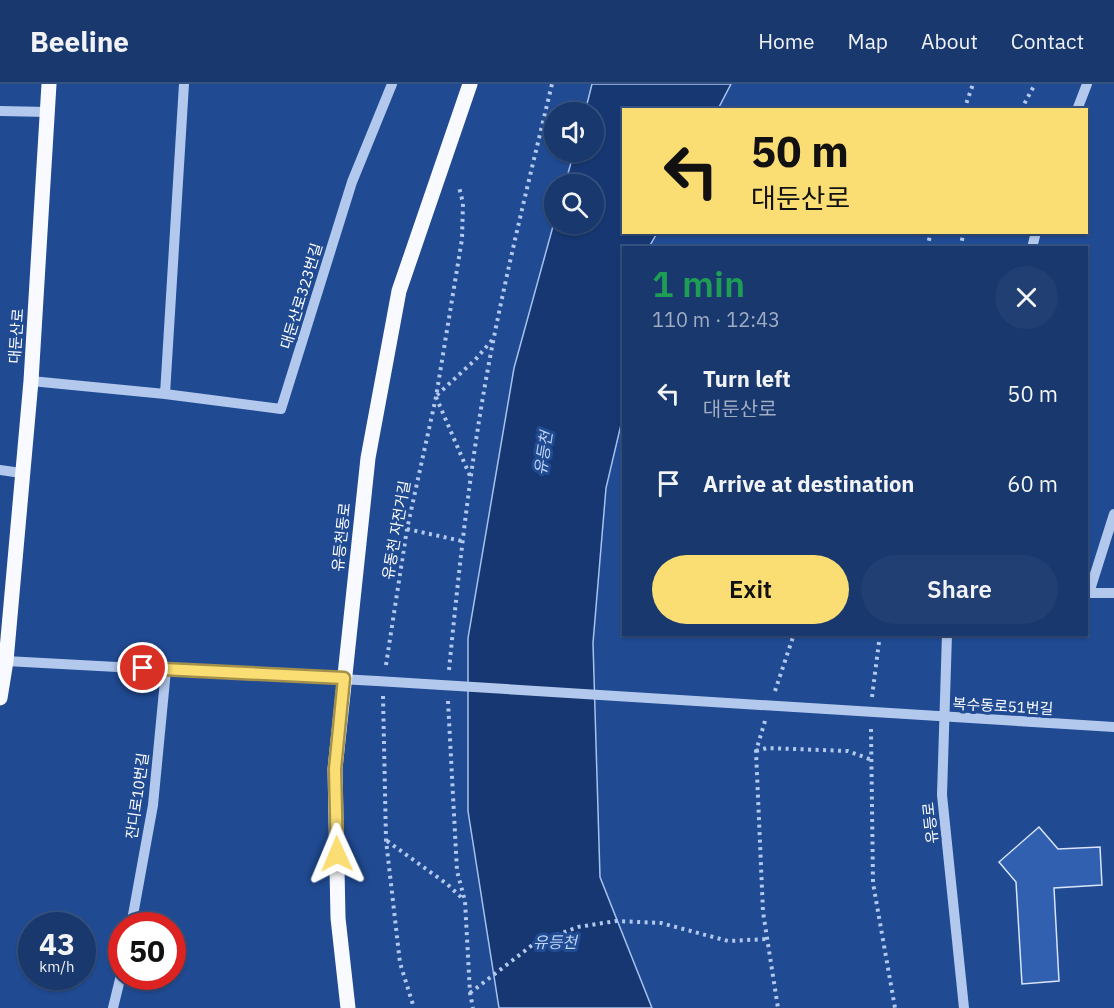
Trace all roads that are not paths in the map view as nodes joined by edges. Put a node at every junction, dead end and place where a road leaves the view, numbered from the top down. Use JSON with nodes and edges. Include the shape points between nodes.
{"nodes":[{"id":1,"x":49,"y":84,"type":"edge"},
{"id":2,"x":184,"y":84,"type":"edge"},
{"id":3,"x":392,"y":84,"type":"edge"},
{"id":4,"x":470,"y":84,"type":"edge"},
{"id":5,"x":1087,"y":84,"type":"edge"},
{"id":6,"x":1078,"y":108,"type":"edge"},
{"id":7,"x":0,"y":111,"type":"edge"},
{"id":8,"x":48,"y":112,"type":"junction"},
{"id":9,"x":31,"y":381,"type":"junction"},
{"id":10,"x":165,"y":394,"type":"junction"},
{"id":11,"x":0,"y":470,"type":"edge"},
{"id":12,"x":21,"y":473,"type":"junction"},
{"id":13,"x":1114,"y":513,"type":"edge"},
{"id":14,"x":1088,"y":593,"type":"edge"},
{"id":15,"x":1114,"y":593,"type":"edge"},
{"id":16,"x":947,"y":636,"type":"edge"},
{"id":17,"x":6,"y":661,"type":"junction"},
{"id":18,"x":166,"y":670,"type":"junction"},
{"id":19,"x":344,"y":678,"type":"junction"},
{"id":20,"x":0,"y":698,"type":"edge"},
{"id":21,"x":944,"y":717,"type":"junction"},
{"id":22,"x":1114,"y":727,"type":"edge"},
{"id":23,"x":134,"y":912,"type":"edge"},
{"id":24,"x":117,"y":990,"type":"edge"},
{"id":25,"x":113,"y":1008,"type":"edge"},
{"id":26,"x":348,"y":1008,"type":"edge"},
{"id":27,"x":964,"y":1008,"type":"edge"}],
"edges":[{"from":1,"to":8,"type":"main road","name":"대둔산로"},
{"from":2,"to":10,"type":"street"},
{"from":3,"to":10,"type":"street","name":"대둔산로323번길","via":[[352,182],[281,409]]},
{"from":4,"to":19,"type":"main road","name":"유등천동로","via":[[399,291],[368,458]]},
{"from":5,"to":6,"type":"street"},
{"from":7,"to":8,"type":"street"},
{"from":8,"to":9,"type":"main road","name":"대둔산로"},
{"from":9,"to":10,"type":"street","name":"대둔산로323번길"},
{"from":9,"to":12,"type":"main road","name":"대둔산로"},
{"from":11,"to":12,"type":"street"},
{"from":12,"to":17,"type":"main road","name":"대둔산로"},
{"from":13,"to":14,"type":"street"},
{"from":14,"to":15,"type":"street"},
{"from":16,"to":21,"type":"street","name":"유등로"},
{"from":17,"to":18,"type":"street"},
{"from":17,"to":20,"type":"main road","name":"대둔산로"},
{"from":18,"to":19,"type":"street"},
{"from":18,"to":23,"type":"street","name":"잔디로10번길","via":[[153,805]]},
{"from":19,"to":21,"type":"street","name":"복수동로51번길","bridge":true},
{"from":19,"to":26,"type":"main road","name":"유등천동로","via":[[335,769],[338,918]]},
{"from":21,"to":22,"type":"street","name":"복수동로51번길"},
{"from":21,"to":27,"type":"street","name":"유등로","via":[[942,795]]},
{"from":24,"to":25,"type":"street"}]}
